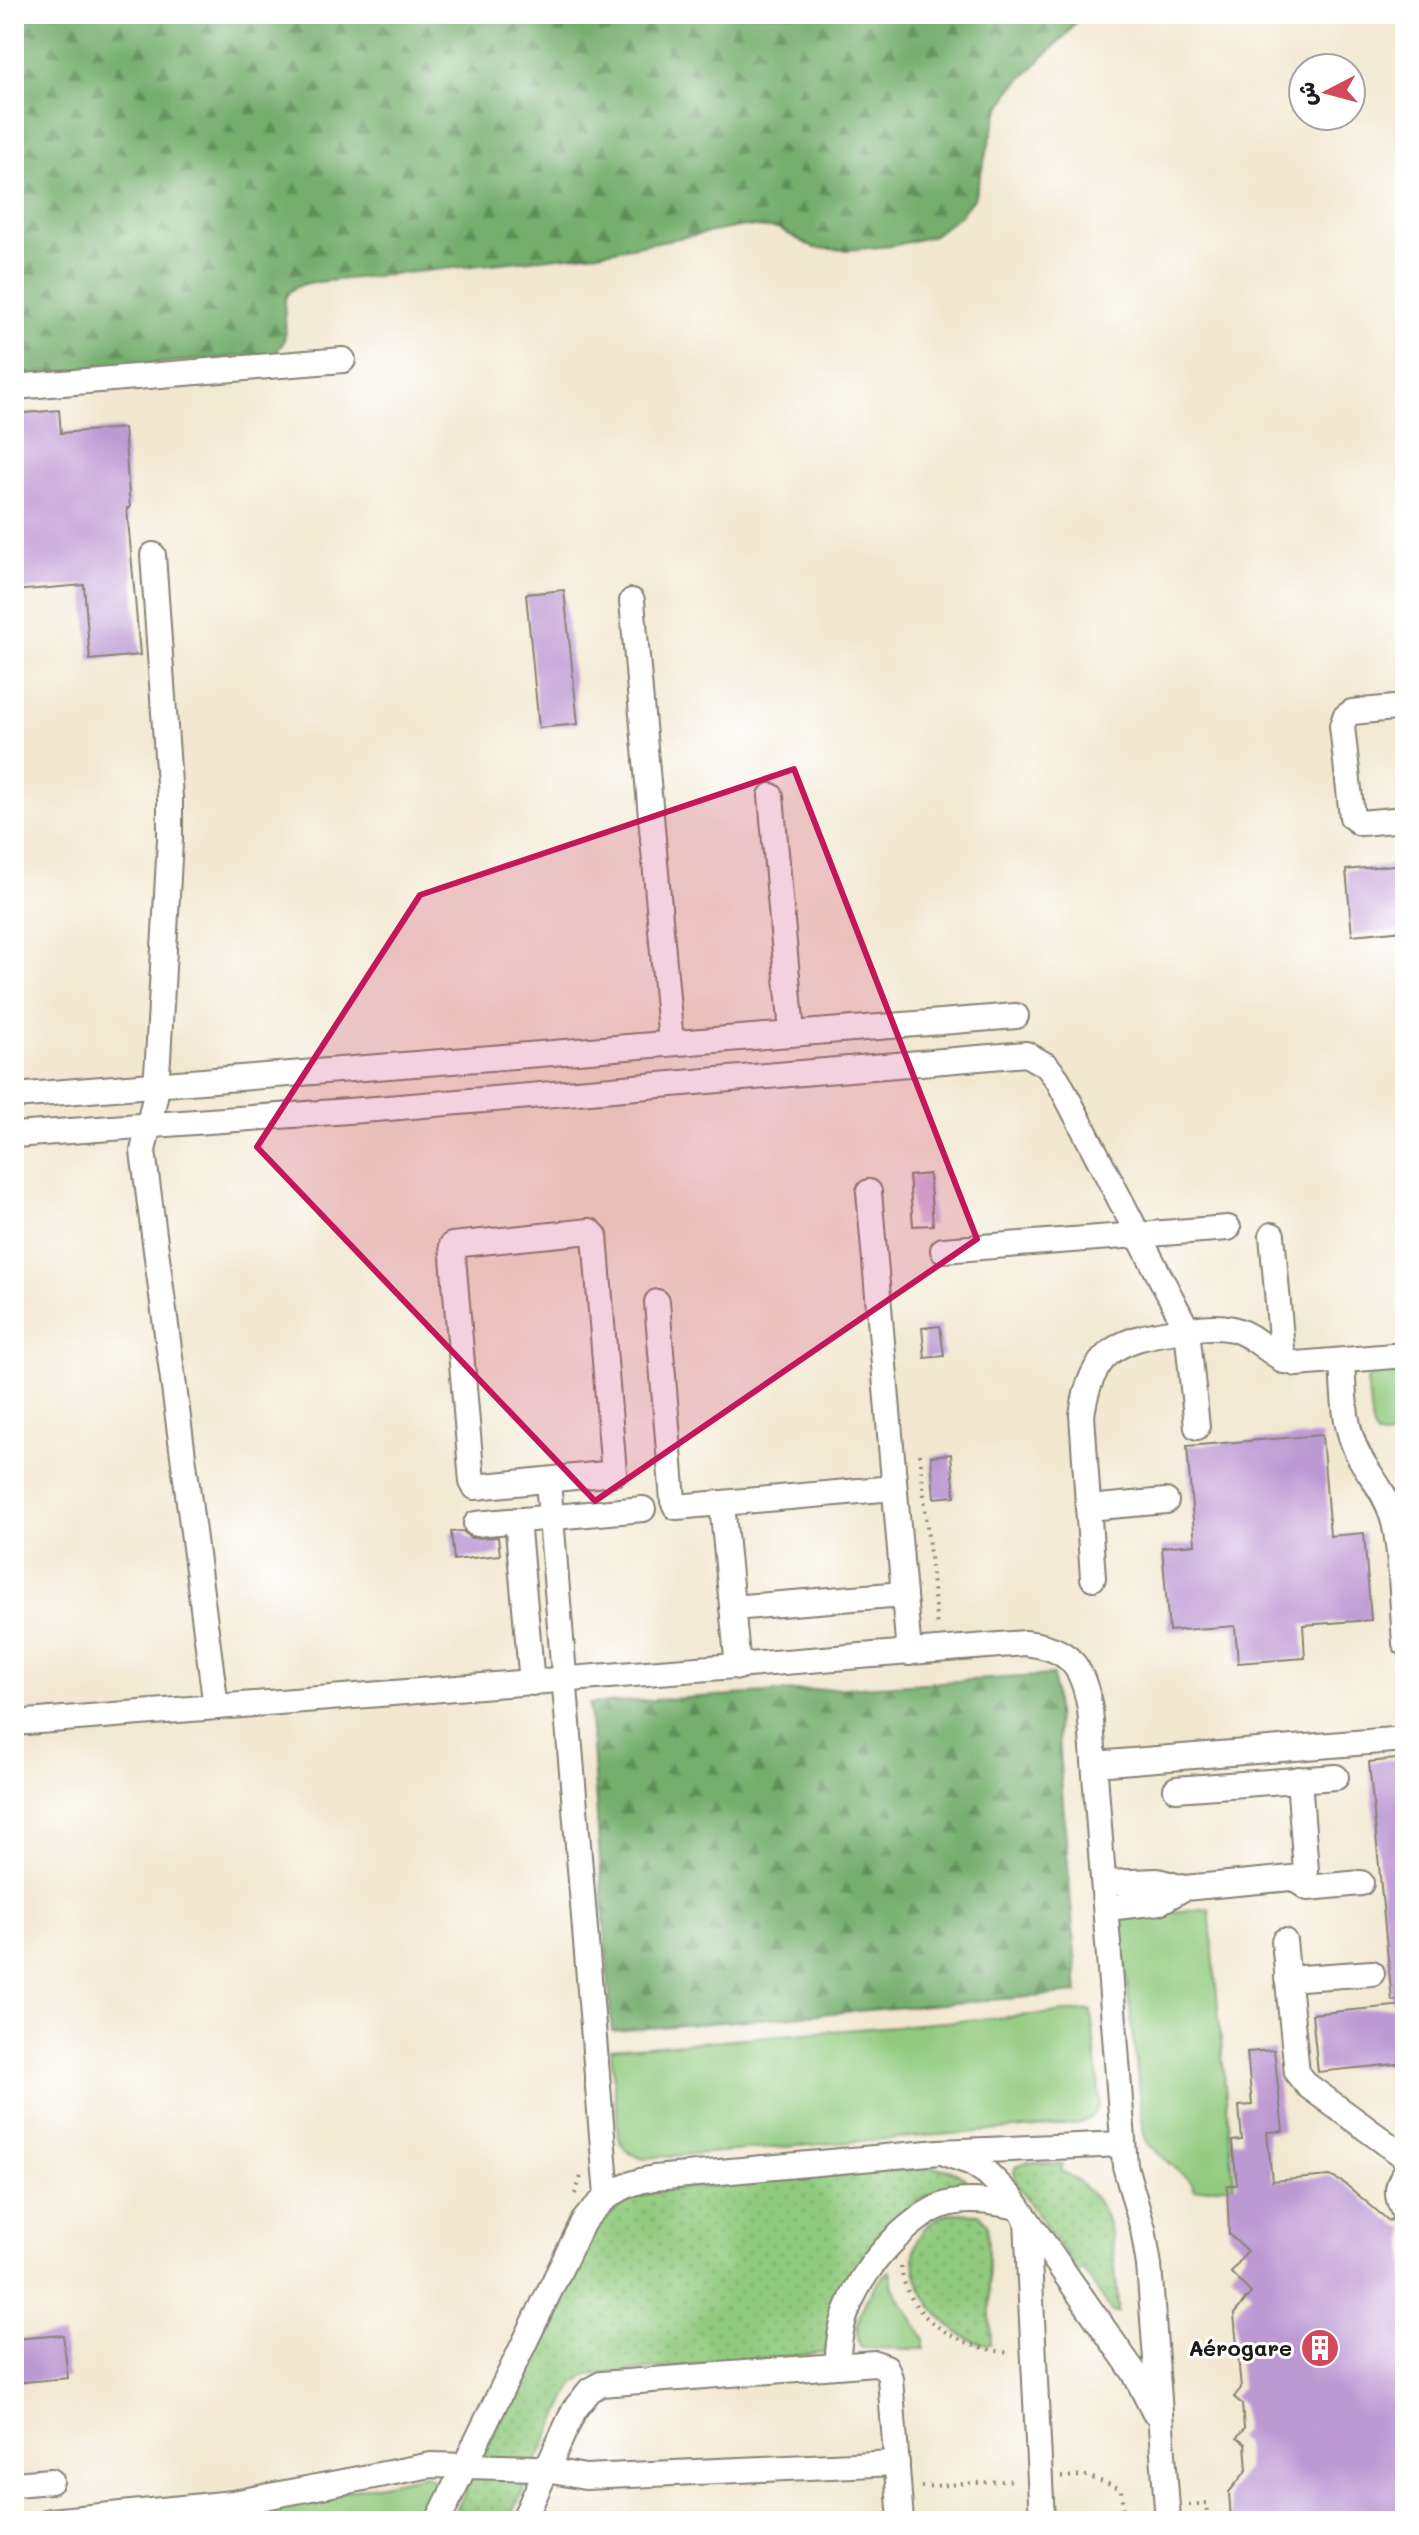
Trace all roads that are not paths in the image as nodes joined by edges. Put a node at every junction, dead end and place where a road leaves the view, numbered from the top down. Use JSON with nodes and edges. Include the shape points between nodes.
{"nodes":[{"id":1,"x":343,"y":360,"type":"dead end"},
{"id":2,"x":14,"y":387,"type":"edge"},
{"id":3,"x":153,"y":555,"type":"dead end"},
{"id":4,"x":632,"y":601,"type":"dead end"},
{"id":5,"x":1405,"y":707,"type":"edge"},
{"id":6,"x":771,"y":796,"type":"dead end"},
{"id":7,"x":1405,"y":819,"type":"edge"},
{"id":8,"x":1016,"y":1016,"type":"dead end"},
{"id":9,"x":792,"y":1033,"type":"junction"},
{"id":10,"x":671,"y":1043,"type":"junction"},
{"id":11,"x":156,"y":1084,"type":"junction"},
{"id":12,"x":14,"y":1096,"type":"edge"},
{"id":13,"x":147,"y":1126,"type":"junction"},
{"id":14,"x":14,"y":1135,"type":"edge"},
{"id":15,"x":869,"y":1192,"type":"dead end"},
{"id":16,"x":1228,"y":1228,"type":"dead end"},
{"id":17,"x":1138,"y":1235,"type":"junction"},
{"id":18,"x":1272,"y":1235,"type":"dead end"},
{"id":19,"x":943,"y":1250,"type":"dead end"},
{"id":20,"x":657,"y":1302,"type":"dead end"},
{"id":21,"x":1187,"y":1329,"type":"junction"},
{"id":22,"x":1405,"y":1355,"type":"edge"},
{"id":23,"x":1283,"y":1361,"type":"junction"},
{"id":24,"x":1342,"y":1361,"type":"junction"},
{"id":25,"x":1197,"y":1427,"type":"dead end"},
{"id":26,"x":548,"y":1481,"type":"junction"},
{"id":27,"x":894,"y":1488,"type":"junction"},
{"id":28,"x":1166,"y":1501,"type":"dead end"},
{"id":29,"x":722,"y":1504,"type":"junction"},
{"id":30,"x":1088,"y":1508,"type":"junction"},
{"id":31,"x":643,"y":1509,"type":"dead end"},
{"id":32,"x":551,"y":1517,"type":"junction"},
{"id":33,"x":517,"y":1520,"type":"junction"},
{"id":34,"x":476,"y":1524,"type":"dead end"},
{"id":35,"x":1093,"y":1578,"type":"dead end"},
{"id":36,"x":903,"y":1594,"type":"junction"},
{"id":37,"x":732,"y":1608,"type":"junction"},
{"id":38,"x":1405,"y":1643,"type":"edge"},
{"id":39,"x":909,"y":1653,"type":"junction"},
{"id":40,"x":738,"y":1667,"type":"junction"},
{"id":41,"x":565,"y":1681,"type":"junction"},
{"id":42,"x":532,"y":1683,"type":"junction"},
{"id":43,"x":216,"y":1707,"type":"junction"},
{"id":44,"x":14,"y":1723,"type":"edge"},
{"id":45,"x":1405,"y":1739,"type":"edge"},
{"id":46,"x":1095,"y":1764,"type":"junction"},
{"id":47,"x":1336,"y":1777,"type":"dead end"},
{"id":48,"x":1299,"y":1779,"type":"junction"},
{"id":49,"x":1176,"y":1789,"type":"dead end"},
{"id":50,"x":1298,"y":1877,"type":"junction"},
{"id":51,"x":1105,"y":1883,"type":"junction"},
{"id":52,"x":1361,"y":1883,"type":"dead end"},
{"id":53,"x":1184,"y":1888,"type":"junction"},
{"id":54,"x":1107,"y":1908,"type":"junction"},
{"id":55,"x":1284,"y":1941,"type":"dead end"},
{"id":56,"x":1372,"y":1973,"type":"dead end"},
{"id":57,"x":1287,"y":1979,"type":"junction"},
{"id":58,"x":1123,"y":2144,"type":"junction"},
{"id":59,"x":939,"y":2152,"type":"junction"},
{"id":60,"x":1405,"y":2157,"type":"edge"},
{"id":61,"x":1405,"y":2173,"type":"edge"},
{"id":62,"x":607,"y":2196,"type":"junction"},
{"id":63,"x":1405,"y":2213,"type":"edge"},
{"id":64,"x":1022,"y":2214,"type":"junction"},
{"id":65,"x":838,"y":2366,"type":"junction"},
{"id":66,"x":1161,"y":2438,"type":"junction"},
{"id":67,"x":897,"y":2463,"type":"junction"},
{"id":68,"x":465,"y":2466,"type":"junction"},
{"id":69,"x":553,"y":2472,"type":"junction"},
{"id":70,"x":51,"y":2481,"type":"dead end"},
{"id":71,"x":14,"y":2484,"type":"edge"},
{"id":72,"x":50,"y":2521,"type":"edge"},
{"id":73,"x":438,"y":2521,"type":"edge"},
{"id":74,"x":523,"y":2521,"type":"edge"},
{"id":75,"x":901,"y":2521,"type":"edge"},
{"id":76,"x":1042,"y":2521,"type":"edge"},
{"id":77,"x":1168,"y":2521,"type":"edge"}],
"edges":[{"from":1,"to":2,"type":"street"},
{"from":3,"to":11,"type":"street","via":[[170,798]]},
{"from":4,"to":10,"type":"street"},
{"from":5,"to":7,"type":"street","via":[[1352,712],[1342,726],[1352,817],[1360,823]]},
{"from":6,"to":9,"type":"street"},
{"from":8,"to":9,"type":"street"},
{"from":9,"to":10,"type":"street"},
{"from":10,"to":11,"type":"street"},
{"from":11,"to":12,"type":"street"},
{"from":11,"to":13,"type":"street"},
{"from":13,"to":14,"type":"street"},
{"from":13,"to":17,"type":"street","via":[[1026,1054],[1058,1080]]},
{"from":13,"to":43,"type":"street","via":[[144,1159]]},
{"from":15,"to":27,"type":"street"},
{"from":16,"to":17,"type":"street"},
{"from":17,"to":19,"type":"street"},
{"from":17,"to":21,"type":"street"},
{"from":18,"to":23,"type":"street"},
{"from":20,"to":29,"type":"street","via":[[674,1504]]},
{"from":21,"to":23,"type":"street","via":[[1236,1330]]},
{"from":21,"to":25,"type":"street"},
{"from":21,"to":30,"type":"street","via":[[1142,1336],[1117,1346],[1097,1364],[1085,1388],[1082,1415]]},
{"from":22,"to":24,"type":"street"},
{"from":23,"to":24,"type":"street"},
{"from":24,"to":38,"type":"street","via":[[1350,1436],[1393,1518]]},
{"from":26,"to":26,"type":"street","via":[[472,1484],[451,1250],[455,1244],[594,1233],[615,1470]]},
{"from":26,"to":32,"type":"street"},
{"from":27,"to":29,"type":"street"},
{"from":27,"to":36,"type":"street"},
{"from":28,"to":30,"type":"street"},
{"from":29,"to":37,"type":"street"},
{"from":30,"to":35,"type":"street"},
{"from":31,"to":32,"type":"street"},
{"from":32,"to":33,"type":"street"},
{"from":32,"to":41,"type":"street"},
{"from":33,"to":34,"type":"street"},
{"from":33,"to":42,"type":"street"},
{"from":36,"to":37,"type":"street"},
{"from":36,"to":39,"type":"street"},
{"from":37,"to":40,"type":"street"},
{"from":39,"to":40,"type":"street"},
{"from":39,"to":46,"type":"street","via":[[1025,1643],[1060,1652],[1073,1661],[1086,1686]]},
{"from":40,"to":41,"type":"street"},
{"from":41,"to":42,"type":"street"},
{"from":41,"to":62,"type":"street"},
{"from":42,"to":43,"type":"street"},
{"from":43,"to":44,"type":"street"},
{"from":45,"to":46,"type":"street"},
{"from":46,"to":51,"type":"street"},
{"from":47,"to":48,"type":"street"},
{"from":48,"to":49,"type":"street"},
{"from":48,"to":50,"type":"street","via":[[1306,1871]]},
{"from":50,"to":52,"type":"street","via":[[1308,1888]]},
{"from":50,"to":53,"type":"street"},
{"from":51,"to":53,"type":"street","via":[[1158,1881]]},
{"from":51,"to":54,"type":"street"},
{"from":53,"to":54,"type":"street","via":[[1160,1902]]},
{"from":54,"to":58,"type":"street"},
{"from":55,"to":57,"type":"street"},
{"from":56,"to":57,"type":"street"},
{"from":57,"to":60,"type":"street","via":[[1301,2081]]},
{"from":58,"to":59,"type":"street"},
{"from":58,"to":66,"type":"street","via":[[1148,2256]]},
{"from":59,"to":62,"type":"street","via":[[654,2178]]},
{"from":59,"to":64,"type":"street","via":[[987,2173]]},
{"from":61,"to":63,"type":"street","via":[[1397,2193]]},
{"from":62,"to":68,"type":"street","via":[[574,2238]]},
{"from":64,"to":65,"type":"street","via":[[988,2202],[950,2203],[897,2237],[858,2285],[842,2326]]},
{"from":64,"to":66,"type":"street","via":[[1134,2372]]},
{"from":64,"to":76,"type":"street"},
{"from":65,"to":67,"type":"street","via":[[881,2363],[889,2371]]},
{"from":65,"to":69,"type":"street","via":[[601,2384],[574,2410]]},
{"from":66,"to":77,"type":"street"},
{"from":67,"to":69,"type":"street","via":[[609,2476]]},
{"from":67,"to":75,"type":"street"},
{"from":68,"to":69,"type":"street"},
{"from":68,"to":72,"type":"street","via":[[420,2467],[233,2503]]},
{"from":68,"to":73,"type":"street"},
{"from":69,"to":74,"type":"street"},
{"from":70,"to":71,"type":"street"}]}
